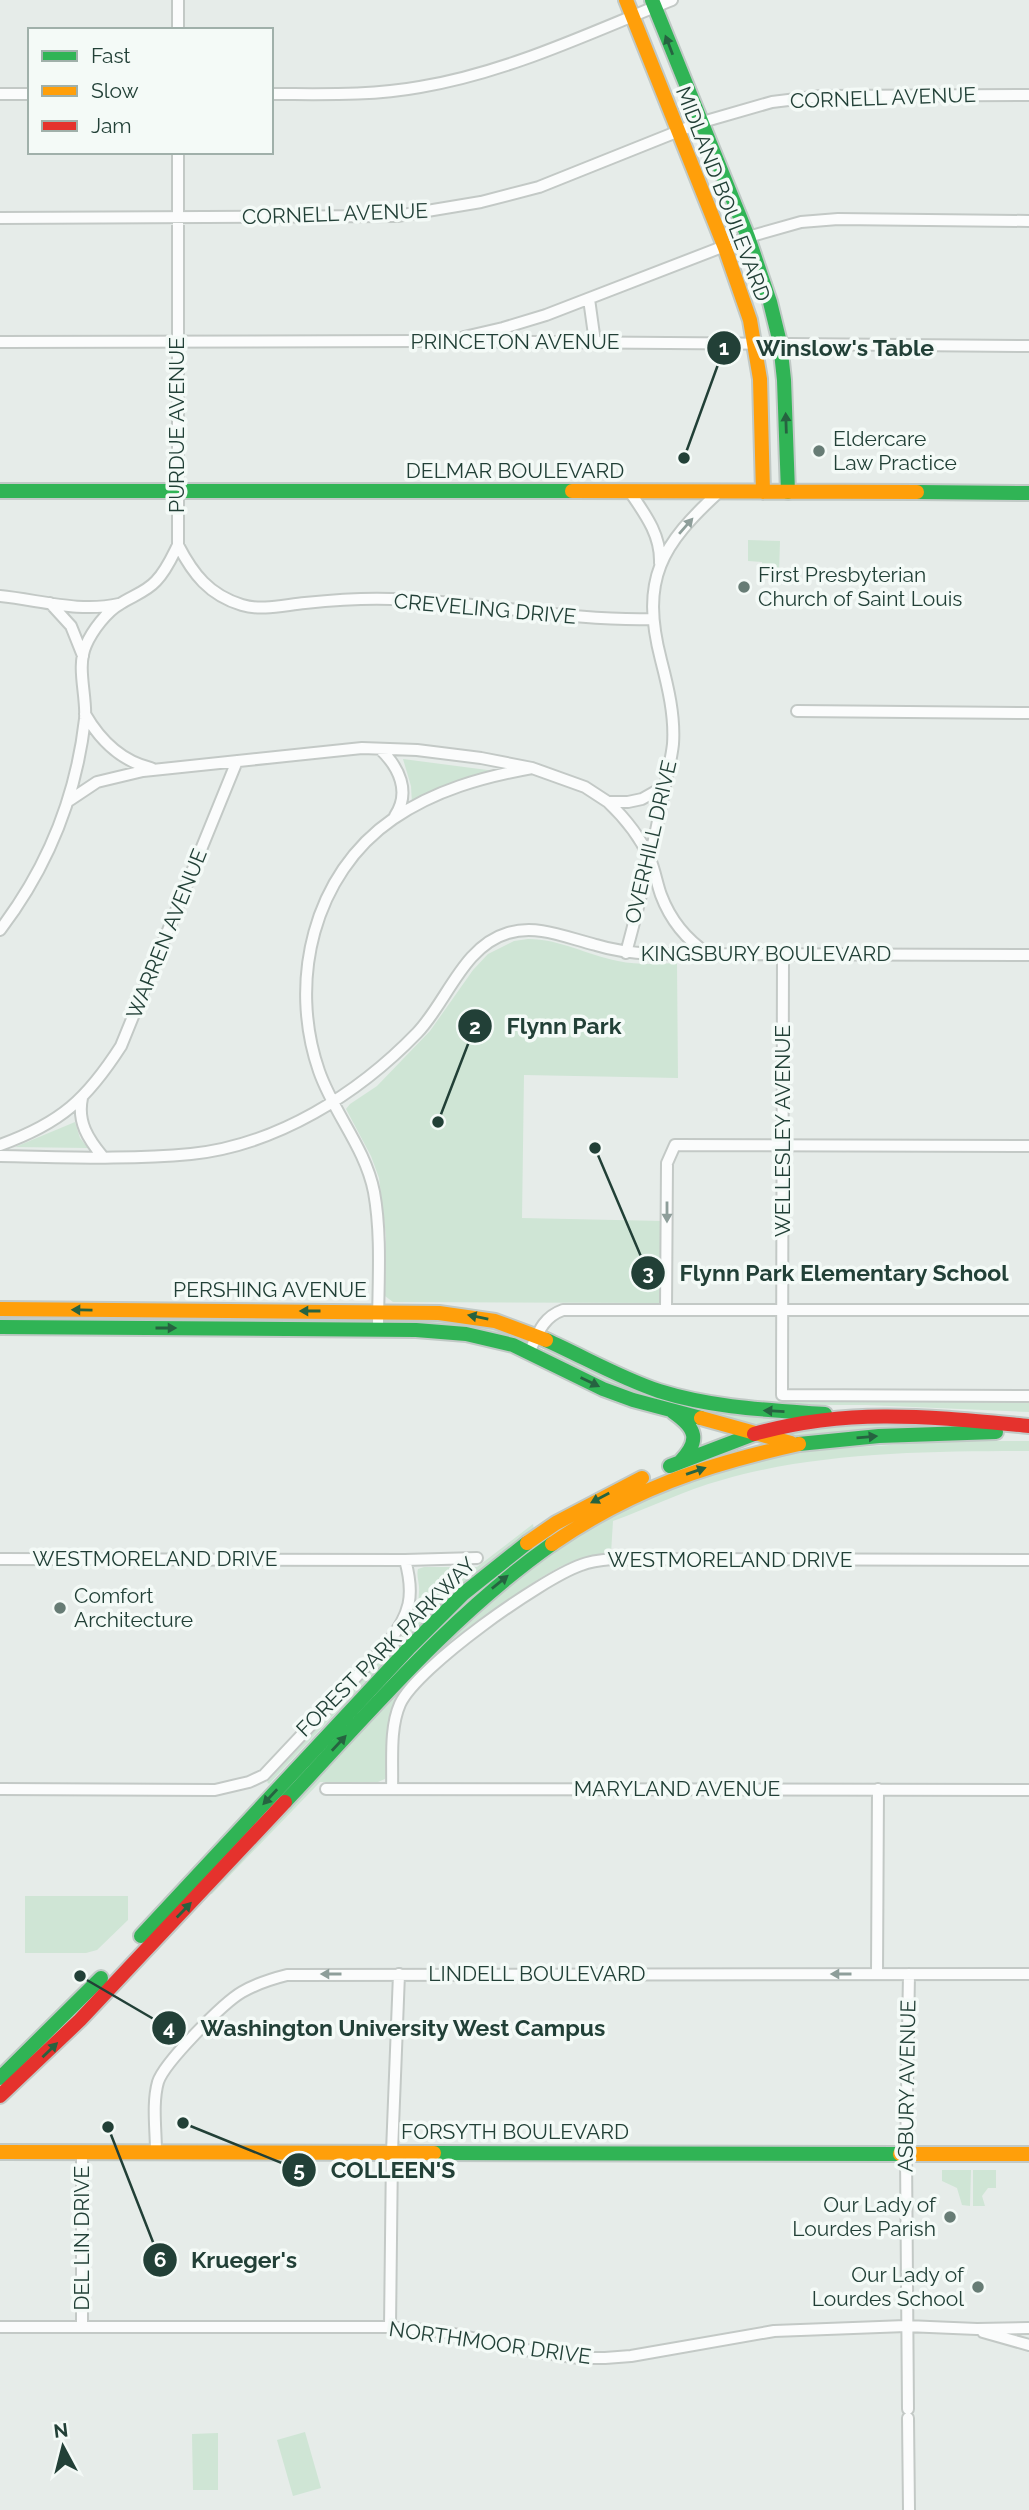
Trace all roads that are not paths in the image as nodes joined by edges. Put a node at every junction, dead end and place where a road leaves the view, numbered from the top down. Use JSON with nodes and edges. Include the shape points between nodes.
{"nodes":[{"id":1,"x":178,"y":0,"type":"edge"},
{"id":2,"x":625,"y":0,"type":"edge"},
{"id":3,"x":672,"y":0,"type":"edge"},
{"id":4,"x":653,"y":4,"type":"edge"},
{"id":5,"x":631,"y":15,"type":"junction"},
{"id":6,"x":178,"y":28,"type":"edge"},
{"id":7,"x":0,"y":94,"type":"edge"},
{"id":8,"x":28,"y":94,"type":"edge"},
{"id":9,"x":273,"y":94,"type":"edge"},
{"id":10,"x":1029,"y":95,"type":"edge"},
{"id":11,"x":699,"y":122,"type":"junction"},
{"id":12,"x":678,"y":132,"type":"junction"},
{"id":13,"x":177,"y":154,"type":"edge"},
{"id":14,"x":0,"y":218,"type":"edge"},
{"id":15,"x":177,"y":218,"type":"junction"},
{"id":16,"x":1029,"y":221,"type":"edge"},
{"id":17,"x":747,"y":237,"type":"junction"},
{"id":18,"x":725,"y":247,"type":"junction"},
{"id":19,"x":589,"y":299,"type":"junction"},
{"id":20,"x":424,"y":341,"type":"junction"},
{"id":21,"x":0,"y":342,"type":"edge"},
{"id":22,"x":595,"y":342,"type":"junction"},
{"id":23,"x":177,"y":343,"type":"junction"},
{"id":24,"x":755,"y":343,"type":"junction"},
{"id":25,"x":780,"y":343,"type":"junction"},
{"id":26,"x":1029,"y":346,"type":"edge"},
{"id":27,"x":0,"y":491,"type":"edge"},
{"id":28,"x":177,"y":491,"type":"junction"},
{"id":29,"x":630,"y":492,"type":"junction"},
{"id":30,"x":720,"y":492,"type":"junction"},
{"id":31,"x":763,"y":492,"type":"junction"},
{"id":32,"x":788,"y":492,"type":"junction"},
{"id":33,"x":1029,"y":493,"type":"edge"},
{"id":34,"x":178,"y":545,"type":"junction"},
{"id":35,"x":659,"y":566,"type":"junction"},
{"id":36,"x":0,"y":596,"type":"edge"},
{"id":37,"x":50,"y":603,"type":"junction"},
{"id":38,"x":119,"y":604,"type":"junction"},
{"id":39,"x":652,"y":619,"type":"junction"},
{"id":40,"x":83,"y":657,"type":"junction"},
{"id":41,"x":797,"y":711,"type":"dead end"},
{"id":42,"x":1029,"y":713,"type":"edge"},
{"id":43,"x":85,"y":714,"type":"junction"},
{"id":44,"x":380,"y":749,"type":"junction"},
{"id":45,"x":237,"y":761,"type":"junction"},
{"id":46,"x":532,"y":768,"type":"junction"},
{"id":47,"x":157,"y":769,"type":"junction"},
{"id":48,"x":665,"y":786,"type":"junction"},
{"id":49,"x":70,"y":800,"type":"junction"},
{"id":50,"x":608,"y":802,"type":"junction"},
{"id":51,"x":394,"y":819,"type":"junction"},
{"id":52,"x":651,"y":861,"type":"junction"},
{"id":53,"x":0,"y":930,"type":"edge"},
{"id":54,"x":626,"y":953,"type":"junction"},
{"id":55,"x":708,"y":954,"type":"junction"},
{"id":56,"x":783,"y":954,"type":"junction"},
{"id":57,"x":1029,"y":955,"type":"edge"},
{"id":58,"x":82,"y":1098,"type":"junction"},
{"id":59,"x":332,"y":1102,"type":"junction"},
{"id":60,"x":0,"y":1145,"type":"edge"},
{"id":61,"x":783,"y":1146,"type":"junction"},
{"id":62,"x":1029,"y":1146,"type":"edge"},
{"id":63,"x":0,"y":1156,"type":"edge"},
{"id":64,"x":103,"y":1157,"type":"junction"},
{"id":65,"x":0,"y":1309,"type":"edge"},
{"id":66,"x":666,"y":1310,"type":"junction"},
{"id":67,"x":1029,"y":1310,"type":"edge"},
{"id":68,"x":782,"y":1311,"type":"junction"},
{"id":69,"x":378,"y":1312,"type":"junction"},
{"id":70,"x":0,"y":1327,"type":"edge"},
{"id":71,"x":378,"y":1330,"type":"junction"},
{"id":72,"x":537,"y":1336,"type":"junction"},
{"id":73,"x":530,"y":1351,"type":"junction"},
{"id":74,"x":1029,"y":1396,"type":"edge"},
{"id":75,"x":673,"y":1412,"type":"junction"},
{"id":76,"x":842,"y":1415,"type":"junction"},
{"id":77,"x":1029,"y":1428,"type":"edge"},
{"id":78,"x":754,"y":1434,"type":"junction"},
{"id":79,"x":799,"y":1444,"type":"junction"},
{"id":80,"x":680,"y":1462,"type":"junction"},
{"id":81,"x":477,"y":1558,"type":"dead end"},
{"id":82,"x":0,"y":1559,"type":"edge"},
{"id":83,"x":405,"y":1560,"type":"junction"},
{"id":84,"x":1029,"y":1560,"type":"edge"},
{"id":85,"x":0,"y":1789,"type":"edge"},
{"id":86,"x":326,"y":1789,"type":"dead end"},
{"id":87,"x":392,"y":1789,"type":"junction"},
{"id":88,"x":878,"y":1789,"type":"junction"},
{"id":89,"x":1029,"y":1790,"type":"edge"},
{"id":90,"x":132,"y":1954,"type":"junction"},
{"id":91,"x":909,"y":1973,"type":"junction"},
{"id":92,"x":399,"y":1974,"type":"junction"},
{"id":93,"x":877,"y":1974,"type":"junction"},
{"id":94,"x":1029,"y":1974,"type":"edge"},
{"id":95,"x":0,"y":2078,"type":"edge"},
{"id":96,"x":0,"y":2096,"type":"edge"},
{"id":97,"x":0,"y":2152,"type":"edge"},
{"id":98,"x":82,"y":2152,"type":"junction"},
{"id":99,"x":156,"y":2152,"type":"junction"},
{"id":100,"x":392,"y":2152,"type":"junction"},
{"id":101,"x":906,"y":2154,"type":"junction"},
{"id":102,"x":1029,"y":2154,"type":"edge"},
{"id":103,"x":82,"y":2325,"type":"junction"},
{"id":104,"x":0,"y":2326,"type":"edge"},
{"id":105,"x":906,"y":2326,"type":"junction"},
{"id":106,"x":390,"y":2328,"type":"junction"},
{"id":107,"x":1029,"y":2328,"type":"edge"},
{"id":108,"x":977,"y":2329,"type":"junction"},
{"id":109,"x":1029,"y":2345,"type":"edge"},
{"id":110,"x":909,"y":2510,"type":"edge"}],
"edges":[{"from":1,"to":6,"type":"street"},
{"from":2,"to":5,"type":"main road","name":"MIDLAND BOULEVARD"},
{"from":3,"to":4,"type":"street"},
{"from":4,"to":5,"type":"street"},
{"from":11,"to":4,"type":"main road","name":"MIDLAND BOULEVARD","one_way":true},
{"from":5,"to":9,"type":"street","via":[[541,54],[457,80],[383,92]]},
{"from":5,"to":12,"type":"main road","name":"MIDLAND BOULEVARD"},
{"from":7,"to":8,"type":"street"},
{"from":10,"to":11,"type":"street","name":"CORNELL AVENUE","via":[[799,97]]},
{"from":11,"to":12,"type":"street","name":"CORNELL AVENUE"},
{"from":11,"to":17,"type":"main road","name":"MIDLAND BOULEVARD"},
{"from":12,"to":15,"type":"street","name":"CORNELL AVENUE","via":[[539,187],[436,211],[356,218]]},
{"from":12,"to":18,"type":"main road","name":"MIDLAND BOULEVARD"},
{"from":13,"to":15,"type":"street","name":"PURDUE AVENUE"},
{"from":14,"to":15,"type":"street","name":"CORNELL AVENUE"},
{"from":15,"to":23,"type":"street","name":"PURDUE AVENUE"},
{"from":16,"to":17,"type":"street","via":[[823,219]]},
{"from":17,"to":18,"type":"street"},
{"from":17,"to":25,"type":"main road","name":"MIDLAND BOULEVARD"},
{"from":18,"to":19,"type":"street"},
{"from":18,"to":24,"type":"main road","name":"MIDLAND BOULEVARD"},
{"from":19,"to":20,"type":"street","via":[[503,328]]},
{"from":19,"to":22,"type":"street"},
{"from":20,"to":22,"type":"street","name":"PRINCETON AVENUE"},
{"from":20,"to":23,"type":"street","name":"PRINCETON AVENUE"},
{"from":21,"to":23,"type":"street","name":"PRINCETON AVENUE"},
{"from":22,"to":24,"type":"street","name":"PRINCETON AVENUE"},
{"from":23,"to":28,"type":"street","name":"PURDUE AVENUE"},
{"from":24,"to":25,"type":"street","name":"PRINCETON AVENUE"},
{"from":24,"to":31,"type":"main road","name":"MIDLAND BOULEVARD"},
{"from":25,"to":26,"type":"street","name":"PRINCETON AVENUE"},
{"from":32,"to":25,"type":"main road","name":"MIDLAND BOULEVARD","one_way":true},
{"from":27,"to":28,"type":"main road","name":"DELMAR BOULEVARD"},
{"from":28,"to":29,"type":"main road","name":"DELMAR BOULEVARD"},
{"from":28,"to":34,"type":"street","name":"PURDUE AVENUE"},
{"from":29,"to":30,"type":"main road","name":"DELMAR BOULEVARD"},
{"from":29,"to":35,"type":"street","name":"OVERHILL DRIVE","via":[[653,528]]},
{"from":30,"to":31,"type":"main road","name":"DELMAR BOULEVARD"},
{"from":35,"to":30,"type":"street","name":"OVERHILL DRIVE","one_way":true,"via":[[679,534]]},
{"from":31,"to":32,"type":"main road","name":"DELMAR BOULEVARD"},
{"from":32,"to":33,"type":"main road","name":"DELMAR BOULEVARD"},
{"from":34,"to":38,"type":"street","name":"PURDUE AVENUE","via":[[157,581]]},
{"from":34,"to":39,"type":"street","name":"CREVELING DRIVE","via":[[209,589],[245,606],[401,599],[576,618]]},
{"from":35,"to":39,"type":"street","name":"OVERHILL DRIVE"},
{"from":36,"to":37,"type":"street"},
{"from":37,"to":38,"type":"street","via":[[94,608]]},
{"from":37,"to":40,"type":"street","name":"PURDUE AVENUE","via":[[71,626]]},
{"from":38,"to":40,"type":"street","name":"PURDUE AVENUE","via":[[94,631]]},
{"from":39,"to":48,"type":"street","name":"OVERHILL DRIVE","via":[[672,719]]},
{"from":40,"to":43,"type":"street","name":"PURDUE AVENUE"},
{"from":41,"to":42,"type":"street"},
{"from":43,"to":47,"type":"street","via":[[116,752]]},
{"from":43,"to":49,"type":"street","name":"PURDUE AVENUE"},
{"from":44,"to":45,"type":"street"},
{"from":44,"to":46,"type":"street","via":[[481,758]]},
{"from":44,"to":51,"type":"street","via":[[395,766],[402,784],[402,802]]},
{"from":45,"to":47,"type":"street"},
{"from":45,"to":58,"type":"street","name":"WARREN AVENUE","via":[[121,1046]]},
{"from":46,"to":50,"type":"street","via":[[585,787]]},
{"from":46,"to":51,"type":"street","via":[[477,779]]},
{"from":47,"to":49,"type":"street","via":[[97,782]]},
{"from":48,"to":50,"type":"street","via":[[642,799]]},
{"from":48,"to":52,"type":"street","name":"OVERHILL DRIVE"},
{"from":49,"to":53,"type":"street","name":"PURDUE AVENUE","via":[[37,875]]},
{"from":50,"to":52,"type":"street","via":[[627,820]]},
{"from":51,"to":59,"type":"street","via":[[361,849],[322,907],[307,960],[307,1015],[319,1070]]},
{"from":52,"to":54,"type":"street","name":"OVERHILL DRIVE"},
{"from":52,"to":55,"type":"street","via":[[668,911],[687,937]]},
{"from":54,"to":55,"type":"street","name":"KINGSBURY BOULEVARD"},
{"from":54,"to":59,"type":"street","name":"KINGSBURY BOULEVARD","via":[[545,931],[521,930],[497,937],[478,950],[404,1046],[360,1085]]},
{"from":55,"to":56,"type":"street","name":"KINGSBURY BOULEVARD"},
{"from":56,"to":57,"type":"street","name":"KINGSBURY BOULEVARD"},
{"from":56,"to":61,"type":"street","name":"WELLESLEY AVENUE"},
{"from":58,"to":60,"type":"street","name":"WARREN AVENUE","via":[[45,1125]]},
{"from":58,"to":64,"type":"street","via":[[85,1132]]},
{"from":59,"to":64,"type":"street","name":"KINGSBURY BOULEVARD","via":[[265,1136],[226,1147],[193,1154]]},
{"from":59,"to":69,"type":"street","via":[[366,1160],[374,1193]]},
{"from":61,"to":62,"type":"street"},
{"from":61,"to":66,"type":"street","one_way":true,"via":[[675,1145],[667,1163]]},
{"from":61,"to":68,"type":"street","name":"WELLESLEY AVENUE"},
{"from":63,"to":64,"type":"street","name":"KINGSBURY BOULEVARD"},
{"from":69,"to":65,"type":"main road","name":"PERSHING AVENUE","one_way":true},
{"from":66,"to":68,"type":"street"},
{"from":66,"to":72,"type":"street","via":[[564,1310],[548,1318]]},
{"from":67,"to":68,"type":"street"},
{"from":68,"to":74,"type":"street","name":"WELLESLEY AVENUE","via":[[784,1396]]},
{"from":69,"to":71,"type":"street"},
{"from":72,"to":69,"type":"main road","name":"PERSHING AVENUE","one_way":true,"via":[[470,1315]]},
{"from":70,"to":71,"type":"main road","name":"PERSHING AVENUE","one_way":true},
{"from":71,"to":73,"type":"main road","name":"PERSHING AVENUE","via":[[466,1334]]},
{"from":72,"to":73,"type":"street"},
{"from":76,"to":72,"type":"main road","name":"PERSHING AVENUE","one_way":true,"via":[[734,1408],[687,1399],[609,1371]]},
{"from":73,"to":75,"type":"main road","name":"PERSHING AVENUE","one_way":true,"via":[[603,1389]]},
{"from":75,"to":78,"type":"main road","name":"PERSHING AVENUE"},
{"from":75,"to":80,"type":"main road","via":[[690,1425],[694,1438]]},
{"from":76,"to":77,"type":"main road","name":"FOREST PARK PARKWAY"},
{"from":76,"to":78,"type":"main road","name":"FOREST PARK PARKWAY"},
{"from":79,"to":77,"type":"main road","name":"FOREST PARK PARKWAY","one_way":true},
{"from":78,"to":79,"type":"main road","name":"PERSHING AVENUE"},
{"from":78,"to":80,"type":"main road","name":"FOREST PARK PARKWAY"},
{"from":90,"to":79,"type":"main road","name":"FOREST PARK PARKWAY","one_way":true,"via":[[449,1627],[497,1584],[557,1539],[644,1491],[718,1463]]},
{"from":80,"to":90,"type":"main road","name":"FOREST PARK PARKWAY","one_way":true,"via":[[612,1491],[556,1522],[463,1594]]},
{"from":81,"to":83,"type":"street","name":"WESTMORELAND DRIVE"},
{"from":82,"to":83,"type":"street","name":"WESTMORELAND DRIVE"},
{"from":83,"to":85,"type":"street","via":[[411,1595],[401,1626],[264,1775],[215,1790]]},
{"from":84,"to":87,"type":"street","name":"WESTMORELAND DRIVE","via":[[612,1559],[581,1564],[496,1616],[410,1689],[394,1727]]},
{"from":86,"to":87,"type":"street","name":"MARYLAND AVENUE"},
{"from":87,"to":88,"type":"street","name":"MARYLAND AVENUE"},
{"from":88,"to":89,"type":"street","name":"MARYLAND AVENUE"},
{"from":88,"to":93,"type":"street"},
{"from":90,"to":95,"type":"main road","name":"FOREST PARK PARKWAY"},
{"from":96,"to":90,"type":"main road","name":"FOREST PARK PARKWAY","one_way":true,"via":[[72,2028]]},
{"from":91,"to":93,"type":"street","name":"LINDELL BOULEVARD"},
{"from":91,"to":94,"type":"street","name":"LINDELL BOULEVARD"},
{"from":91,"to":101,"type":"street","name":"ASBURY AVENUE"},
{"from":93,"to":92,"type":"street","name":"LINDELL BOULEVARD","one_way":true},
{"from":92,"to":99,"type":"street","name":"LINDELL BOULEVARD","one_way":true,"via":[[287,1975],[241,1992],[165,2069],[158,2082]]},
{"from":92,"to":100,"type":"street"},
{"from":97,"to":98,"type":"main road","name":"FORSYTH BOULEVARD"},
{"from":98,"to":99,"type":"main road","name":"FORSYTH BOULEVARD"},
{"from":98,"to":103,"type":"street","name":"DEL LIN DRIVE"},
{"from":99,"to":100,"type":"main road","name":"FORSYTH BOULEVARD"},
{"from":100,"to":101,"type":"main road","name":"FORSYTH BOULEVARD"},
{"from":100,"to":106,"type":"street"},
{"from":101,"to":102,"type":"main road","name":"FORSYTH BOULEVARD"},
{"from":101,"to":105,"type":"street","name":"ASBURY AVENUE"},
{"from":103,"to":104,"type":"street","name":"NORTHMOOR DRIVE"},
{"from":103,"to":106,"type":"street","name":"NORTHMOOR DRIVE"},
{"from":105,"to":106,"type":"street","name":"NORTHMOOR DRIVE","via":[[774,2332],[605,2358],[526,2350],[445,2332]]},
{"from":105,"to":108,"type":"street","name":"NORTHMOOR DRIVE"},
{"from":105,"to":110,"type":"street","name":"ASBURY AVENUE"},
{"from":107,"to":108,"type":"street","name":"NORTHMOOR DRIVE"},
{"from":108,"to":109,"type":"street","name":"NORTHMOOR DRIVE"}]}
